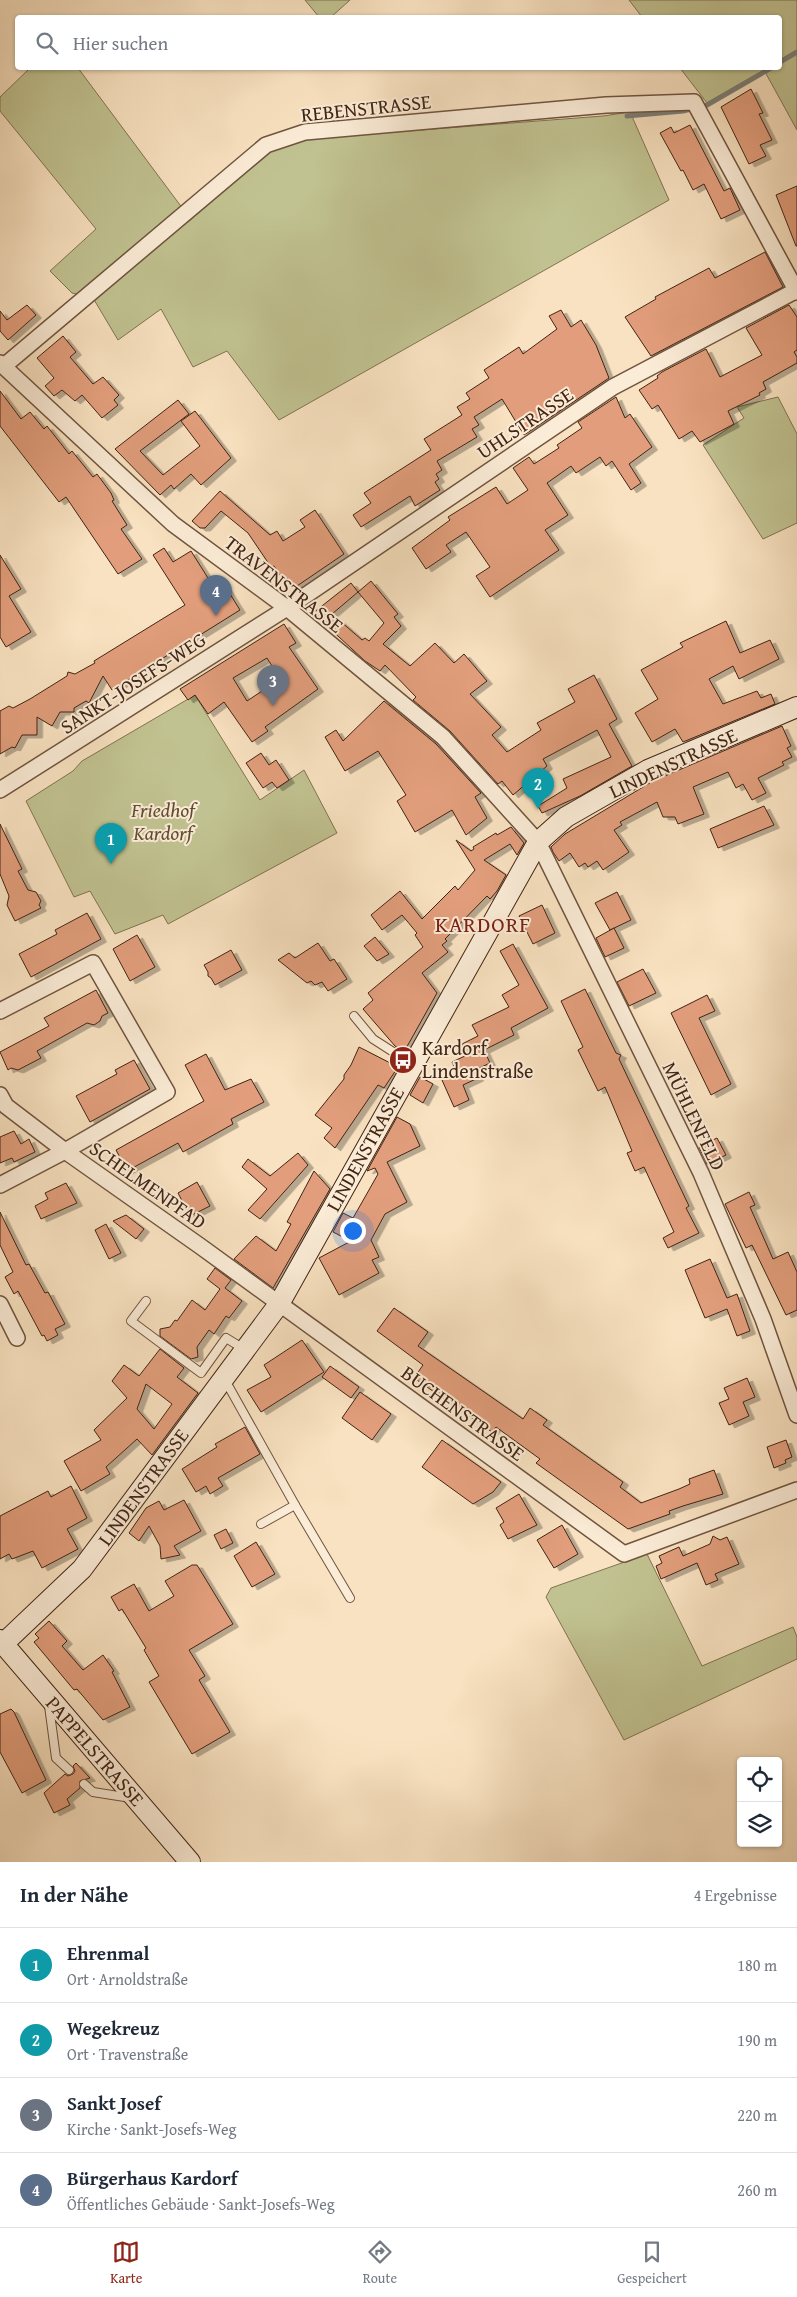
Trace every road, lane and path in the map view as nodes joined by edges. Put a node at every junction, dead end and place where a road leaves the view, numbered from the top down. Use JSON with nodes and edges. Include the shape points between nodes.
{"nodes":[{"id":1,"x":797,"y":291,"type":"edge"},
{"id":2,"x":2,"y":364,"type":"edge"},
{"id":3,"x":287,"y":608,"type":"junction"},
{"id":4,"x":797,"y":707,"type":"edge"},
{"id":5,"x":0,"y":790,"type":"edge"},
{"id":6,"x":538,"y":842,"type":"junction"},
{"id":7,"x":0,"y":1011,"type":"edge"},
{"id":8,"x":354,"y":1016,"type":"dead end"},
{"id":9,"x":412,"y":1064,"type":"junction"},
{"id":10,"x":0,"y":1095,"type":"edge"},
{"id":11,"x":65,"y":1151,"type":"junction"},
{"id":12,"x":0,"y":1184,"type":"edge"},
{"id":13,"x":146,"y":1301,"type":"dead end"},
{"id":14,"x":0,"y":1304,"type":"edge"},
{"id":15,"x":279,"y":1304,"type":"junction"},
{"id":16,"x":17,"y":1338,"type":"dead end"},
{"id":17,"x":245,"y":1350,"type":"junction"},
{"id":18,"x":224,"y":1378,"type":"junction"},
{"id":19,"x":797,"y":1415,"type":"edge"},
{"id":20,"x":797,"y":1490,"type":"edge"},
{"id":21,"x":295,"y":1505,"type":"junction"},
{"id":22,"x":261,"y":1524,"type":"dead end"},
{"id":23,"x":350,"y":1598,"type":"dead end"},
{"id":24,"x":1,"y":1643,"type":"edge"},
{"id":25,"x":48,"y":1696,"type":"junction"},
{"id":26,"x":69,"y":1770,"type":"dead end"},
{"id":27,"x":84,"y":1784,"type":"dead end"},
{"id":28,"x":136,"y":1799,"type":"junction"},
{"id":29,"x":190,"y":1862,"type":"edge"}],
"edges":[{"from":1,"to":2,"type":"street","name":"REBENSTRASSE","via":[[696,106],[606,105],[305,132],[266,145]]},
{"from":1,"to":3,"type":"street","name":"UHLSTRASSE","via":[[613,387]]},
{"from":2,"to":3,"type":"street","name":"TRAVENSTRASSE","via":[[173,524]]},
{"from":3,"to":5,"type":"street","name":"SANKT-JOSEFS-WEG"},
{"from":3,"to":6,"type":"street","name":"TRAVENSTRASSE","via":[[443,737]]},
{"from":4,"to":6,"type":"street","name":"LINDENSTRASSE","via":[[648,770],[566,817]]},
{"from":6,"to":9,"type":"street","name":"LINDENSTRASSE"},
{"from":6,"to":19,"type":"street","name":"MÜHLENFELD","via":[[701,1173],[763,1319]]},
{"from":7,"to":11,"type":"street","via":[[93,962],[167,1092]]},
{"from":8,"to":9,"type":"lane","via":[[373,1039]]},
{"from":9,"to":15,"type":"street","name":"LINDENSTRASSE"},
{"from":10,"to":11,"type":"street","name":"SCHELMENPFAD","via":[[6,1106]]},
{"from":11,"to":12,"type":"street"},
{"from":11,"to":15,"type":"street","name":"SCHELMENPFAD"},
{"from":13,"to":17,"type":"lane","via":[[131,1321],[201,1373],[226,1338]]},
{"from":14,"to":16,"type":"street"},
{"from":15,"to":17,"type":"street","name":"LINDENSTRASSE"},
{"from":15,"to":20,"type":"street","name":"BUCHENSTRASSE","via":[[624,1554]]},
{"from":17,"to":18,"type":"street","name":"LINDENSTRASSE"},
{"from":18,"to":21,"type":"lane"},
{"from":18,"to":24,"type":"street","name":"LINDENSTRASSE","via":[[82,1569]]},
{"from":21,"to":22,"type":"lane"},
{"from":21,"to":23,"type":"lane"},
{"from":24,"to":25,"type":"street","name":"PAPPELSTRASSE"},
{"from":25,"to":26,"type":"lane","via":[[56,1758]]},
{"from":25,"to":28,"type":"street","name":"PAPPELSTRASSE"},
{"from":27,"to":28,"type":"lane","via":[[93,1792]]},
{"from":28,"to":29,"type":"street","name":"PAPPELSTRASSE"}]}
